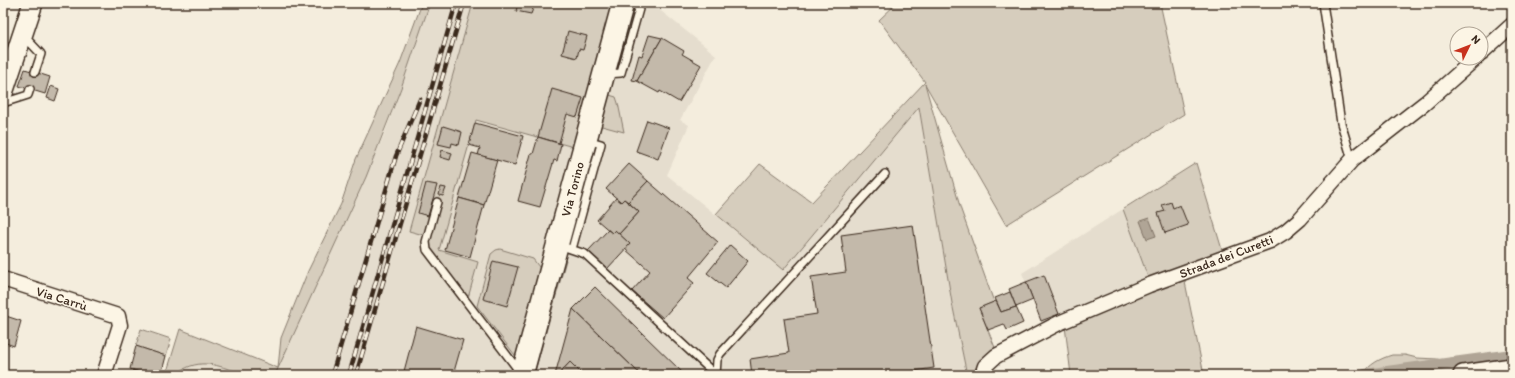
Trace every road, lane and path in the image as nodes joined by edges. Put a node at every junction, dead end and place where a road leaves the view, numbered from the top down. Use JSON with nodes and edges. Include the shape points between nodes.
{"nodes":[{"id":1,"x":33,"y":3,"type":"edge"},
{"id":2,"x":623,"y":3,"type":"edge"},
{"id":3,"x":633,"y":3,"type":"edge"},
{"id":4,"x":1323,"y":3,"type":"edge"},
{"id":5,"x":1512,"y":24,"type":"edge"},
{"id":6,"x":23,"y":34,"type":"junction"},
{"id":7,"x":1489,"y":46,"type":"edge"},
{"id":8,"x":1467,"y":66,"type":"edge"},
{"id":9,"x":35,"y":72,"type":"dead end"},
{"id":10,"x":604,"y":74,"type":"junction"},
{"id":11,"x":30,"y":89,"type":"dead end"},
{"id":12,"x":3,"y":93,"type":"edge"},
{"id":13,"x":3,"y":103,"type":"edge"},
{"id":14,"x":1352,"y":160,"type":"junction"},
{"id":15,"x":885,"y":174,"type":"dead end"},
{"id":16,"x":437,"y":202,"type":"dead end"},
{"id":17,"x":564,"y":247,"type":"junction"},
{"id":18,"x":3,"y":279,"type":"edge"},
{"id":19,"x":1512,"y":368,"type":"edge"},
{"id":20,"x":104,"y":375,"type":"edge"},
{"id":21,"x":522,"y":375,"type":"edge"},
{"id":22,"x":716,"y":375,"type":"edge"},
{"id":23,"x":982,"y":375,"type":"edge"},
{"id":24,"x":1463,"y":375,"type":"edge"}],
"edges":[{"from":1,"to":6,"type":"main road"},
{"from":2,"to":10,"type":"main road","name":"Via Torino"},
{"from":3,"to":10,"type":"lane","via":[[639,9],[621,73]]},
{"from":4,"to":14,"type":"lane","via":[[1341,123]]},
{"from":5,"to":7,"type":"street"},
{"from":6,"to":9,"type":"lane","via":[[41,54]]},
{"from":6,"to":12,"type":"main road"},
{"from":8,"to":14,"type":"street","name":"Strada dei Curetti","via":[[1425,103]]},
{"from":10,"to":17,"type":"main road","name":"Via Torino","via":[[586,140]]},
{"from":11,"to":13,"type":"lane","via":[[28,95]]},
{"from":14,"to":23,"type":"street","name":"Strada dei Curetti","via":[[1300,219],[1278,237],[1149,285],[1058,323],[996,356],[985,366]]},
{"from":15,"to":22,"type":"lane","via":[[720,354]]},
{"from":16,"to":21,"type":"lane","via":[[426,250]]},
{"from":17,"to":21,"type":"main road","name":"Via Torino"},
{"from":17,"to":22,"type":"lane","via":[[585,254]]},
{"from":18,"to":20,"type":"street","name":"Via Carrù","via":[[115,314],[120,319],[120,325]]},
{"from":19,"to":24,"type":"main road"}]}
